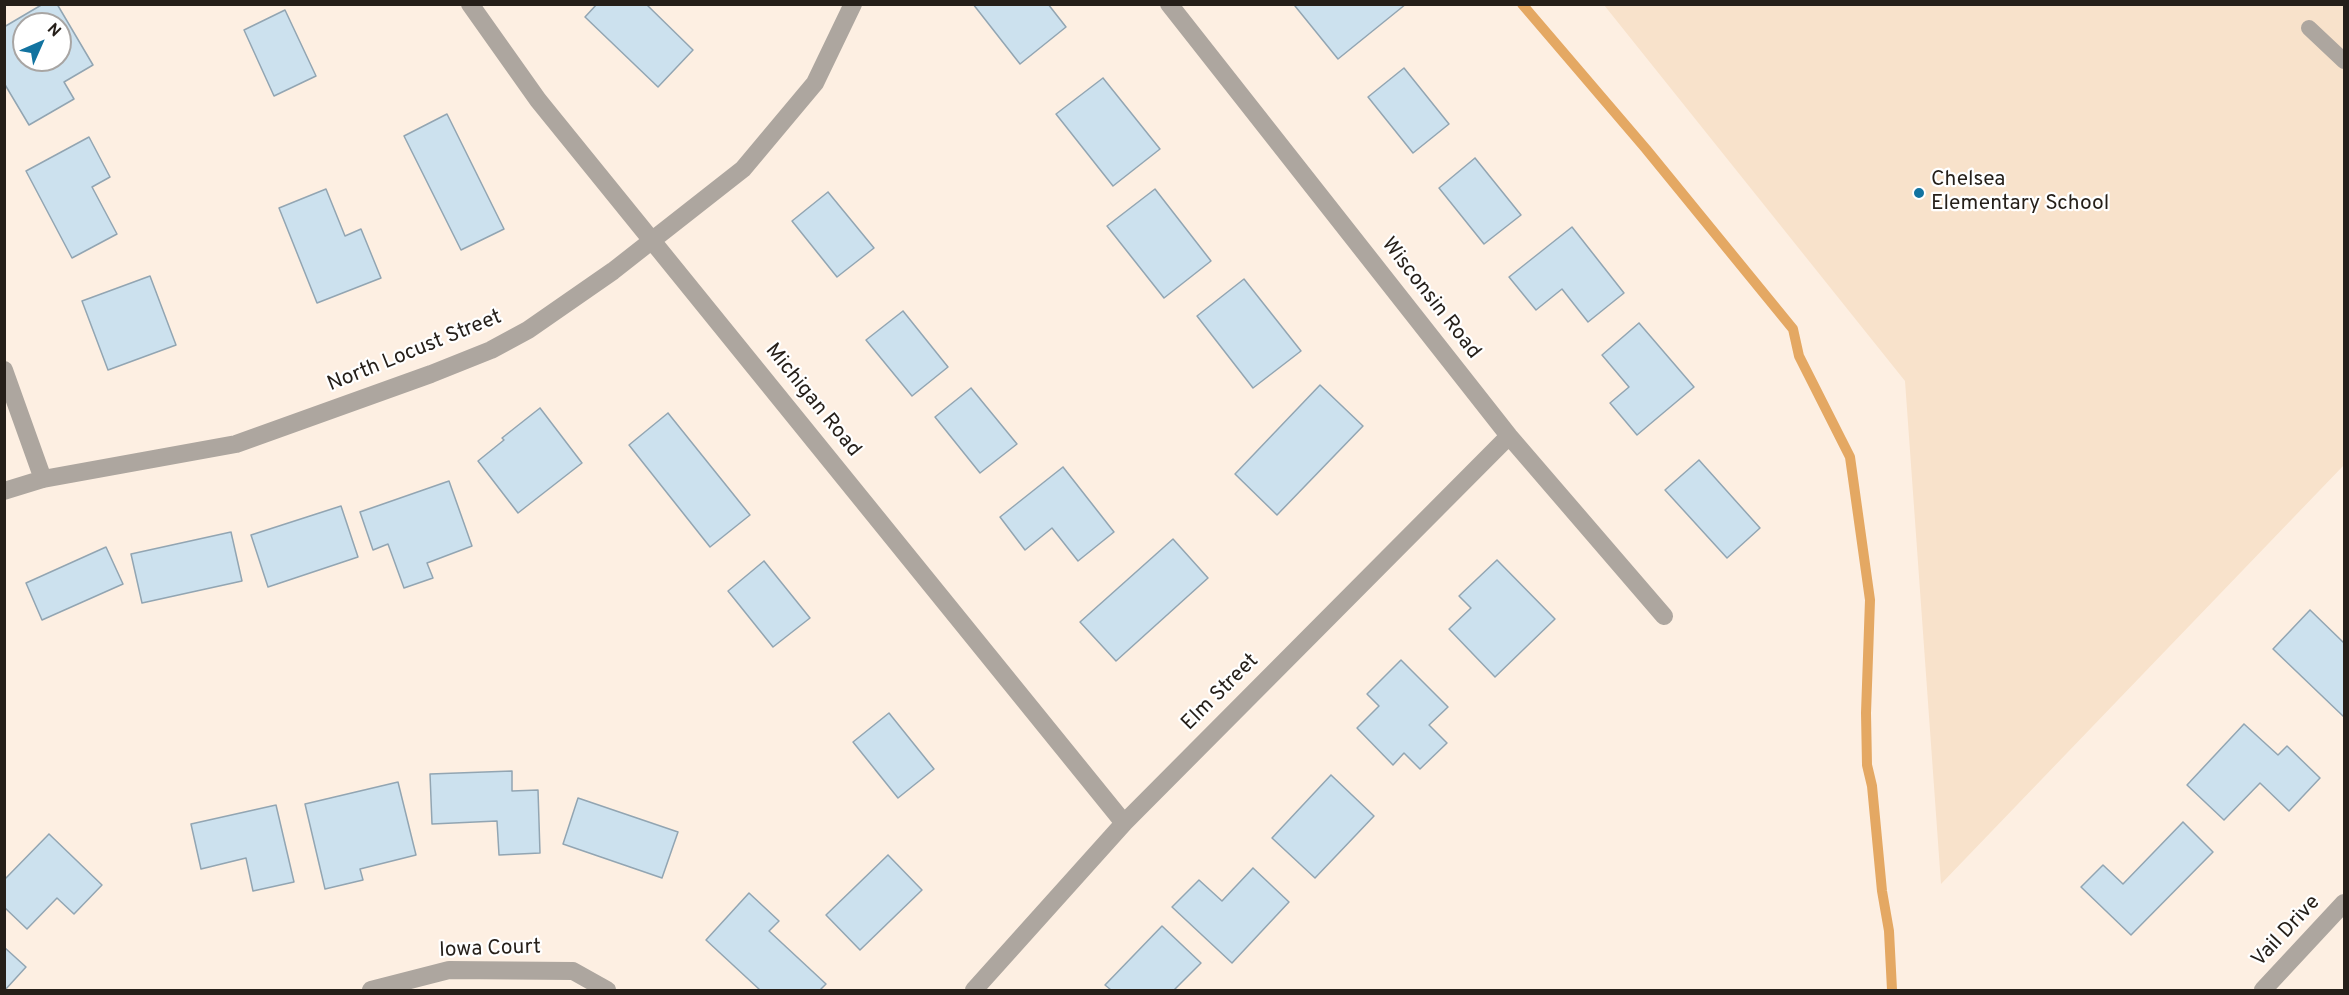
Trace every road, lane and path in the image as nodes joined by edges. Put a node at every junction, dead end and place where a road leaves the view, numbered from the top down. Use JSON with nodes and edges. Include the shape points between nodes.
{"nodes":[{"id":1,"x":470,"y":4,"type":"edge"},
{"id":2,"x":853,"y":4,"type":"edge"},
{"id":3,"x":1168,"y":4,"type":"edge"},
{"id":4,"x":2309,"y":28,"type":"dead end"},
{"id":5,"x":2344,"y":62,"type":"edge"},
{"id":6,"x":652,"y":239,"type":"junction"},
{"id":7,"x":4,"y":370,"type":"edge"},
{"id":8,"x":1509,"y":436,"type":"junction"},
{"id":9,"x":43,"y":479,"type":"junction"},
{"id":10,"x":4,"y":491,"type":"edge"},
{"id":11,"x":1664,"y":616,"type":"dead end"},
{"id":12,"x":1124,"y":823,"type":"junction"},
{"id":13,"x":2344,"y":903,"type":"edge"},
{"id":14,"x":371,"y":990,"type":"edge"},
{"id":15,"x":607,"y":990,"type":"edge"},
{"id":16,"x":974,"y":990,"type":"edge"},
{"id":17,"x":2263,"y":990,"type":"edge"}],
"edges":[{"from":1,"to":6,"type":"street","name":"Michigan Road","via":[[538,100]]},
{"from":2,"to":6,"type":"street","name":"North Locust Street","via":[[815,83],[743,169]]},
{"from":3,"to":8,"type":"street","name":"Wisconsin Road"},
{"from":4,"to":5,"type":"lane"},
{"from":6,"to":9,"type":"street","name":"North Locust Street","via":[[528,330],[431,374],[236,444]]},
{"from":6,"to":12,"type":"street","name":"Michigan Road"},
{"from":7,"to":9,"type":"street"},
{"from":8,"to":11,"type":"street","name":"Wisconsin Road"},
{"from":8,"to":12,"type":"street","name":"Elm Street"},
{"from":9,"to":10,"type":"street","name":"North Locust Street"},
{"from":12,"to":16,"type":"street","name":"Elm Street"},
{"from":13,"to":17,"type":"street","name":"Vail Drive"},
{"from":14,"to":15,"type":"street","name":"Iowa Court","via":[[449,970],[573,971]]}]}
